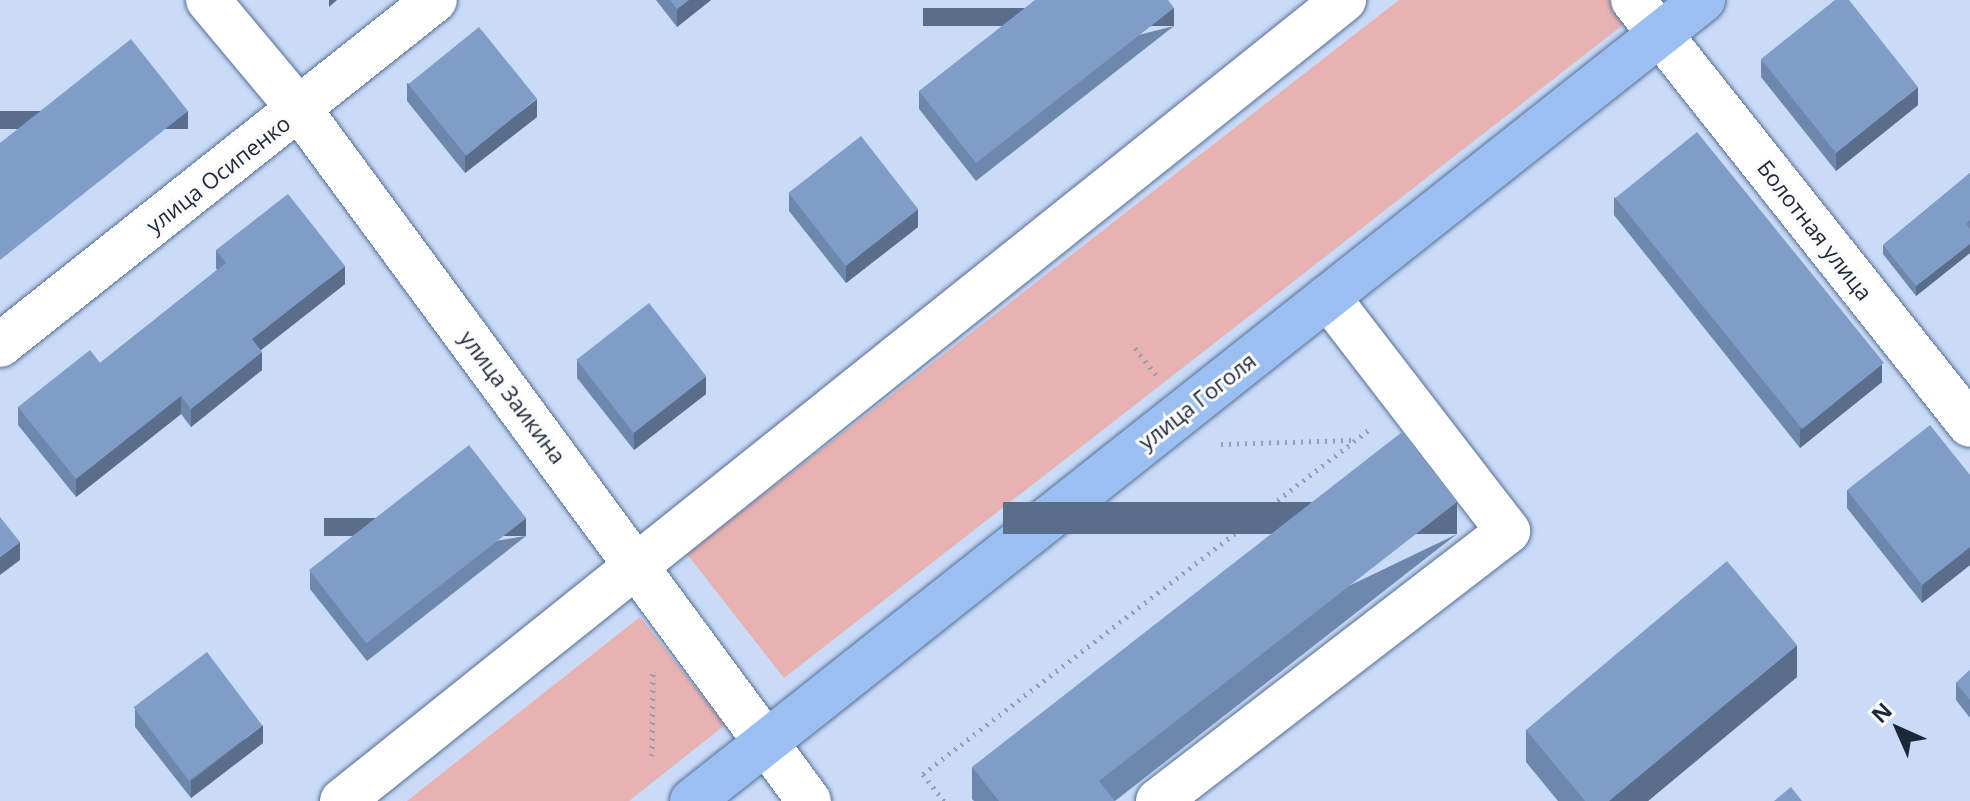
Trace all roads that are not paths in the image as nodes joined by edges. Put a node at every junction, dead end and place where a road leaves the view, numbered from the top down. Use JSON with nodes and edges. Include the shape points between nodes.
{"nodes":[{"id":1,"x":208,"y":0,"type":"edge"},
{"id":2,"x":435,"y":0,"type":"edge"},
{"id":3,"x":1344,"y":0,"type":"edge"},
{"id":4,"x":1633,"y":0,"type":"edge"},
{"id":5,"x":1703,"y":0,"type":"edge"},
{"id":6,"x":1660,"y":34,"type":"junction"},
{"id":7,"x":300,"y":110,"type":"junction"},
{"id":8,"x":1328,"y":297,"type":"junction"},
{"id":9,"x":0,"y":345,"type":"edge"},
{"id":10,"x":1970,"y":425,"type":"edge"},
{"id":11,"x":636,"y":561,"type":"junction"},
{"id":12,"x":764,"y":744,"type":"junction"},
{"id":13,"x":342,"y":801,"type":"edge"},
{"id":14,"x":692,"y":801,"type":"edge"},
{"id":15,"x":809,"y":801,"type":"edge"},
{"id":16,"x":1158,"y":801,"type":"edge"}],
"edges":[{"from":1,"to":7,"type":"street","name":"улица Заикина"},
{"from":2,"to":7,"type":"street","name":"улица Осипенко"},
{"from":3,"to":11,"type":"street"},
{"from":4,"to":6,"type":"street","name":"Болотная улица"},
{"from":5,"to":6,"type":"main road","name":"улица Гоголя"},
{"from":6,"to":8,"type":"main road","name":"улица Гоголя"},
{"from":6,"to":10,"type":"street","name":"Болотная улица"},
{"from":7,"to":9,"type":"street","name":"улица Осипенко"},
{"from":7,"to":11,"type":"street","name":"улица Заикина"},
{"from":8,"to":12,"type":"main road","name":"улица Гоголя"},
{"from":8,"to":16,"type":"street","via":[[1508,531]]},
{"from":11,"to":12,"type":"street","name":"улица Заикина"},
{"from":11,"to":13,"type":"street"},
{"from":12,"to":14,"type":"main road","name":"улица Гоголя"},
{"from":12,"to":15,"type":"street","name":"улица Заикина"}]}
